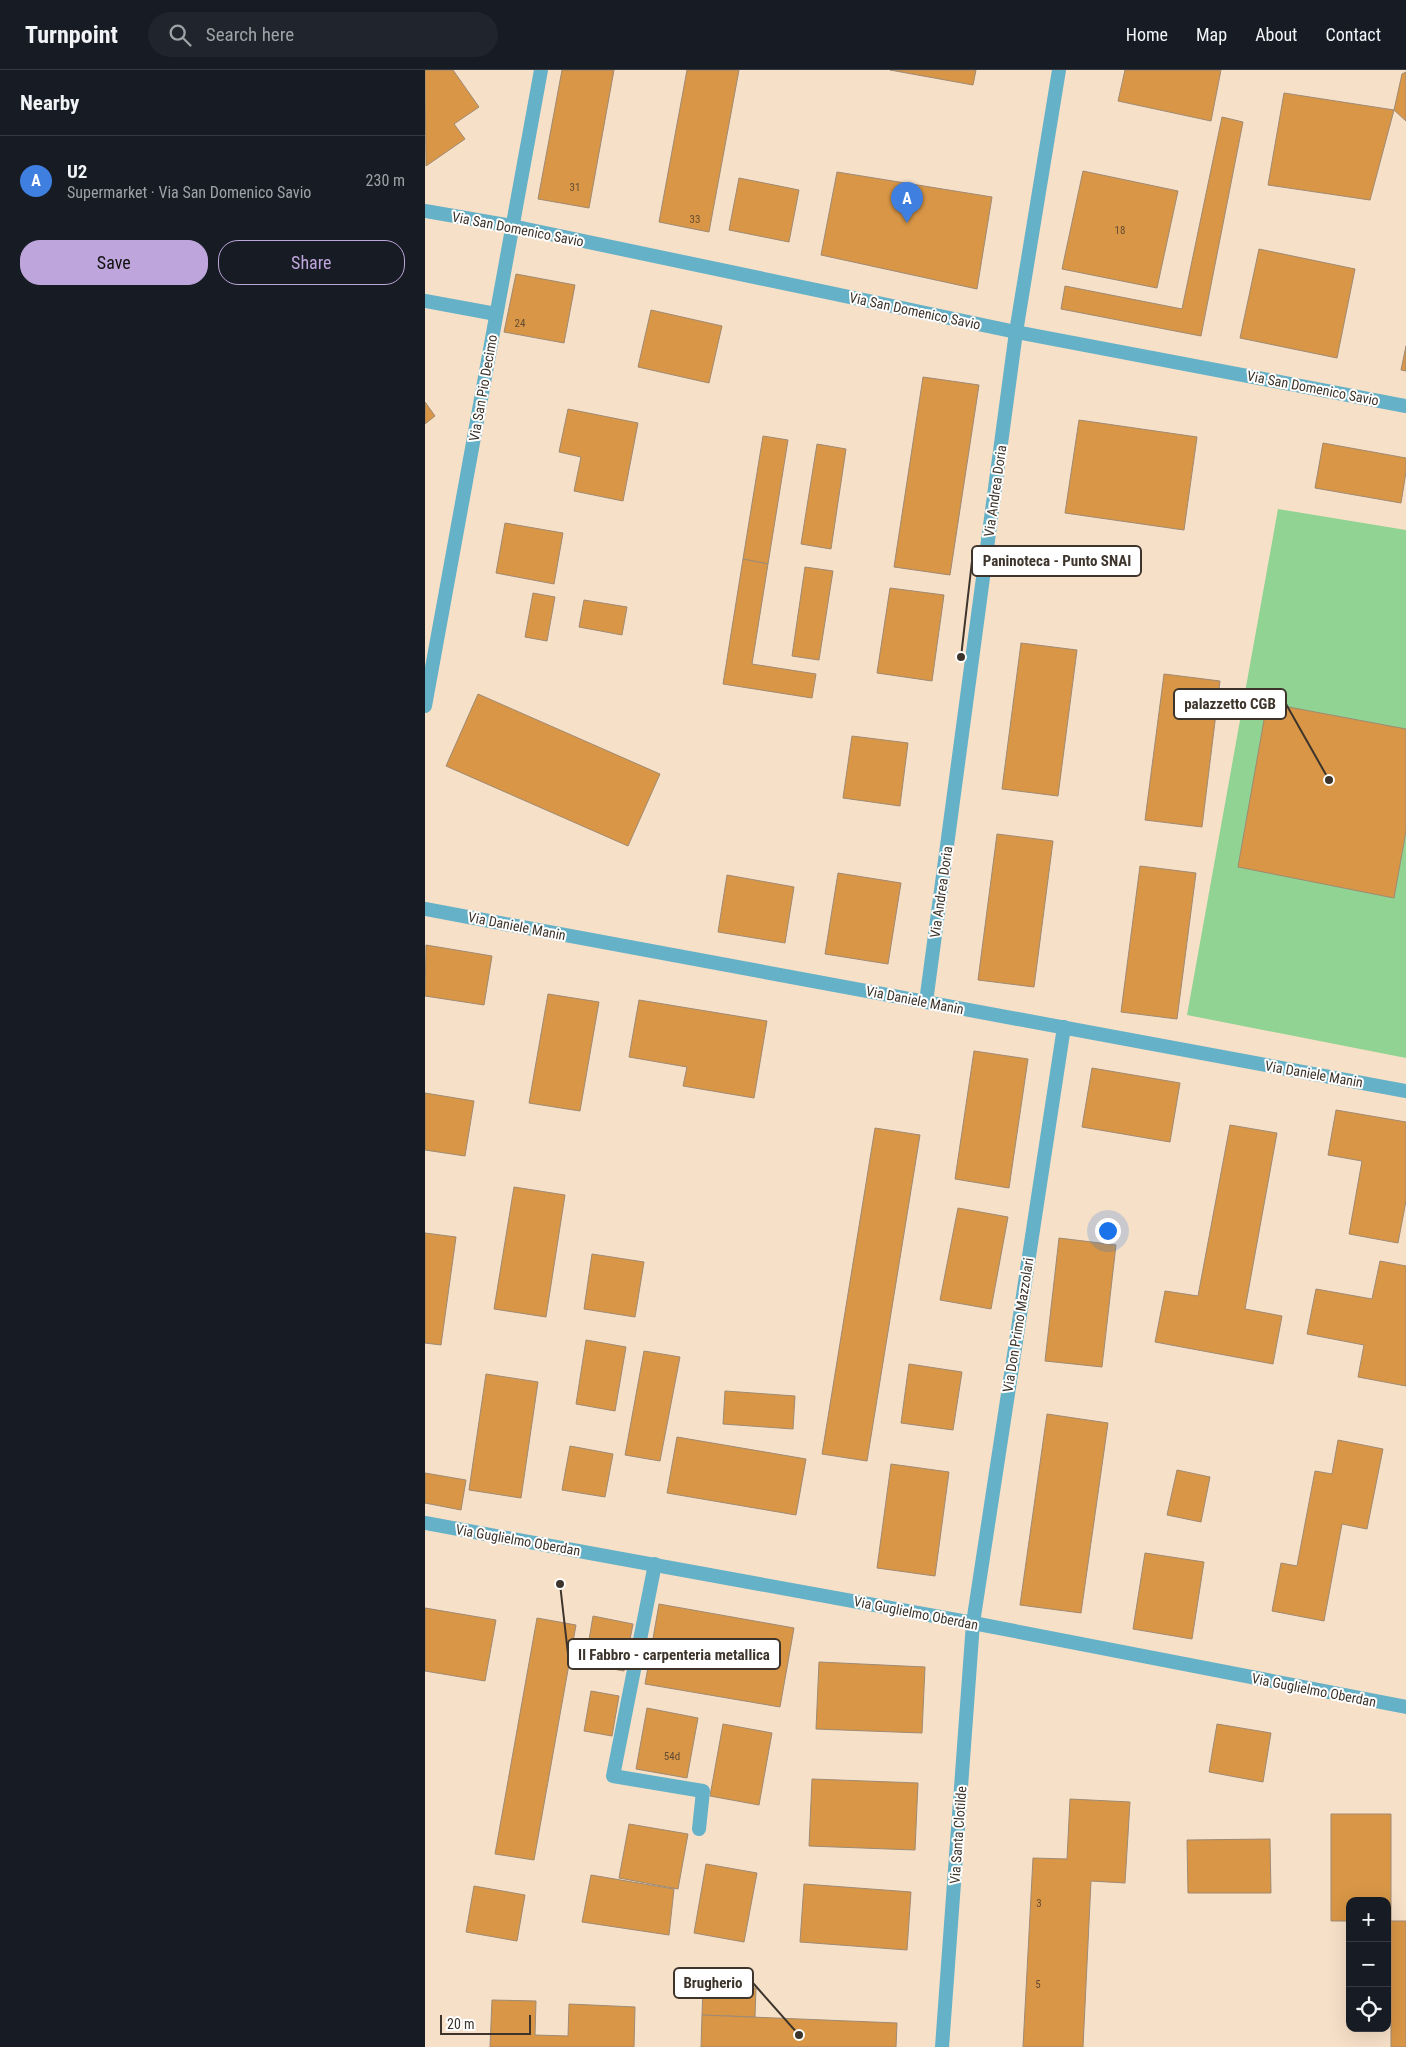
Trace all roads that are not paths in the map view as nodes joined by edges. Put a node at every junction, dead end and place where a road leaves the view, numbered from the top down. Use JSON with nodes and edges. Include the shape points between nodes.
{"nodes":[{"id":1,"x":541,"y":70,"type":"edge"},
{"id":2,"x":1059,"y":70,"type":"edge"},
{"id":3,"x":425,"y":211,"type":"edge"},
{"id":4,"x":512,"y":226,"type":"junction"},
{"id":5,"x":425,"y":301,"type":"edge"},
{"id":6,"x":496,"y":314,"type":"junction"},
{"id":7,"x":1016,"y":332,"type":"junction"},
{"id":8,"x":1406,"y":406,"type":"edge"},
{"id":9,"x":425,"y":706,"type":"edge"},
{"id":10,"x":425,"y":909,"type":"edge"},
{"id":11,"x":926,"y":1002,"type":"junction"},
{"id":12,"x":1064,"y":1028,"type":"junction"},
{"id":13,"x":1406,"y":1091,"type":"edge"},
{"id":14,"x":425,"y":1523,"type":"edge"},
{"id":15,"x":655,"y":1564,"type":"junction"},
{"id":16,"x":973,"y":1623,"type":"junction"},
{"id":17,"x":1406,"y":1708,"type":"edge"},
{"id":18,"x":699,"y":1830,"type":"dead end"},
{"id":19,"x":942,"y":2047,"type":"edge"}],
"edges":[{"from":1,"to":4,"type":"street","name":"Via San Pio Decimo"},
{"from":2,"to":7,"type":"street","name":"Via Andrea Doria"},
{"from":3,"to":4,"type":"street","name":"Via San Domenico Savio"},
{"from":4,"to":6,"type":"street","name":"Via San Pio Decimo"},
{"from":4,"to":7,"type":"street","name":"Via San Domenico Savio"},
{"from":5,"to":6,"type":"street"},
{"from":6,"to":9,"type":"street","name":"Via San Pio Decimo"},
{"from":7,"to":8,"type":"street","name":"Via San Domenico Savio"},
{"from":7,"to":11,"type":"street","name":"Via Andrea Doria"},
{"from":10,"to":11,"type":"street","name":"Via Daniele Manin"},
{"from":11,"to":12,"type":"street","name":"Via Daniele Manin"},
{"from":12,"to":13,"type":"street","name":"Via Daniele Manin"},
{"from":12,"to":16,"type":"street","name":"Via Don Primo Mazzolari"},
{"from":14,"to":15,"type":"street","name":"Via Guglielmo Oberdan"},
{"from":15,"to":16,"type":"street","name":"Via Guglielmo Oberdan"},
{"from":15,"to":18,"type":"street","via":[[613,1776],[703,1792]]},
{"from":16,"to":17,"type":"street","name":"Via Guglielmo Oberdan"},
{"from":16,"to":19,"type":"street","name":"Via Santa Clotilde"}]}
